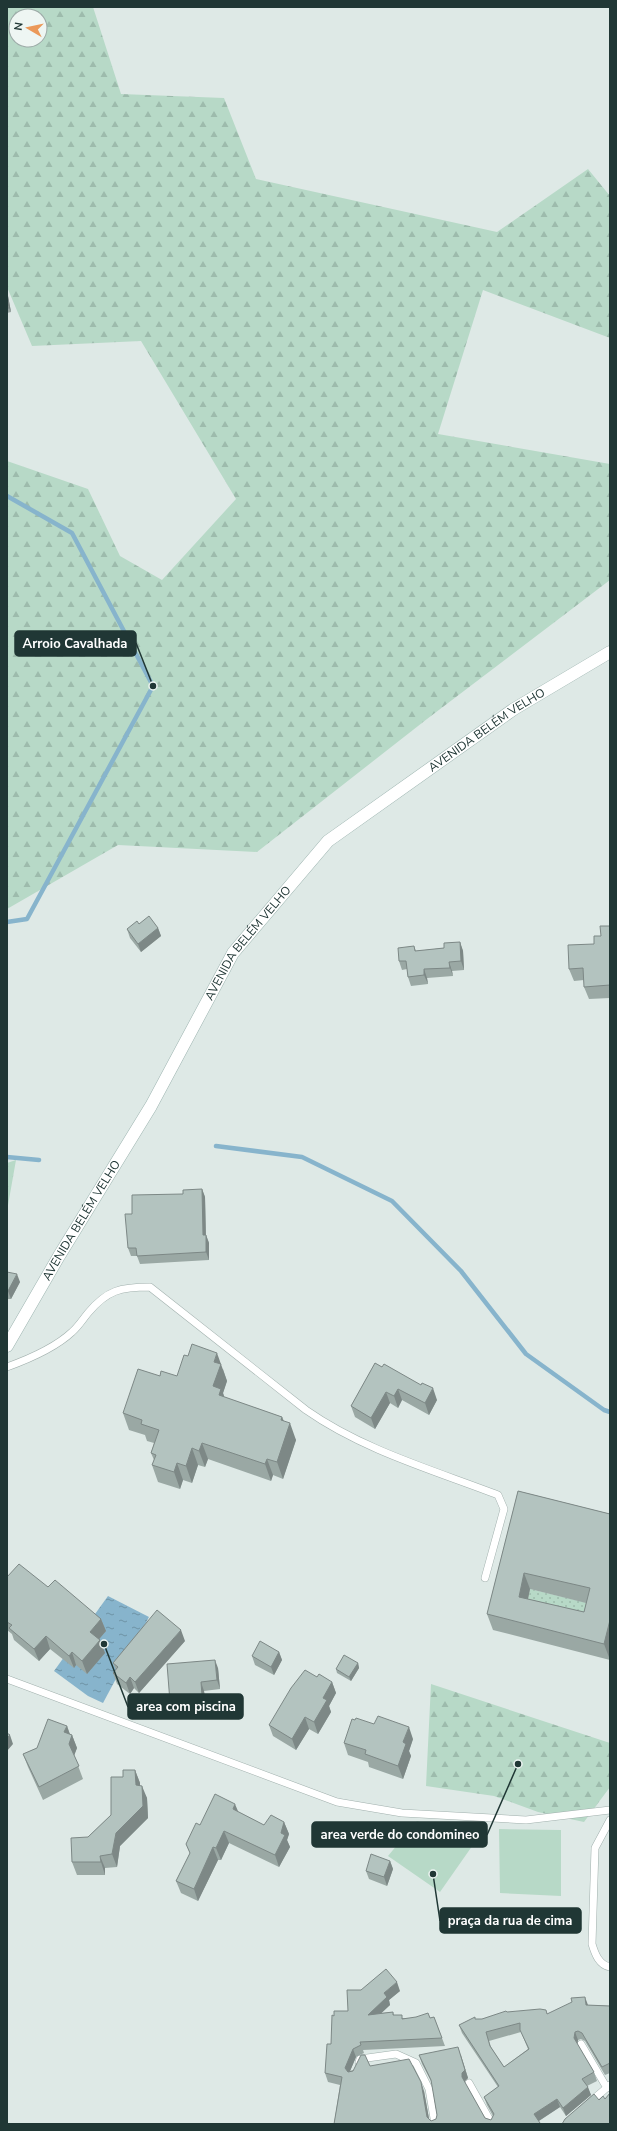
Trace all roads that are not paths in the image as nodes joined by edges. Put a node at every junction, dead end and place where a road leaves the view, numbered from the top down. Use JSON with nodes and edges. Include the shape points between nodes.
{"nodes":[{"id":1,"x":610,"y":652,"type":"edge"},
{"id":2,"x":7,"y":1346,"type":"edge"},
{"id":3,"x":7,"y":1367,"type":"edge"},
{"id":4,"x":485,"y":1578,"type":"dead end"},
{"id":5,"x":7,"y":1680,"type":"edge"},
{"id":6,"x":610,"y":1810,"type":"edge"},
{"id":7,"x":610,"y":1820,"type":"edge"},
{"id":8,"x":610,"y":1967,"type":"edge"},
{"id":9,"x":581,"y":2044,"type":"dead end"},
{"id":10,"x":356,"y":2070,"type":"edge"},
{"id":11,"x":469,"y":2082,"type":"dead end"},
{"id":12,"x":608,"y":2087,"type":"edge"},
{"id":13,"x":582,"y":2109,"type":"edge"},
{"id":14,"x":435,"y":2124,"type":"edge"},
{"id":15,"x":492,"y":2124,"type":"edge"}],
"edges":[{"from":1,"to":2,"type":"main road","name":"AVENIDA BELÉM VELHO","via":[[514,709],[328,841],[233,953],[151,1106]]},
{"from":3,"to":4,"type":"lane","via":[[43,1352],[72,1333],[96,1303],[110,1293],[127,1287],[150,1287],[306,1410],[330,1426],[376,1448],[498,1495],[504,1509]]},
{"from":5,"to":6,"type":"lane","via":[[337,1802],[402,1814],[526,1820]]},
{"from":7,"to":8,"type":"lane","via":[[594,1848],[592,1944],[594,1953],[602,1964]]},
{"from":9,"to":12,"type":"lane"},
{"from":10,"to":14,"type":"lane","via":[[360,2059],[396,2054],[416,2063],[430,2089]]},
{"from":11,"to":15,"type":"lane"},
{"from":12,"to":13,"type":"lane"}]}
